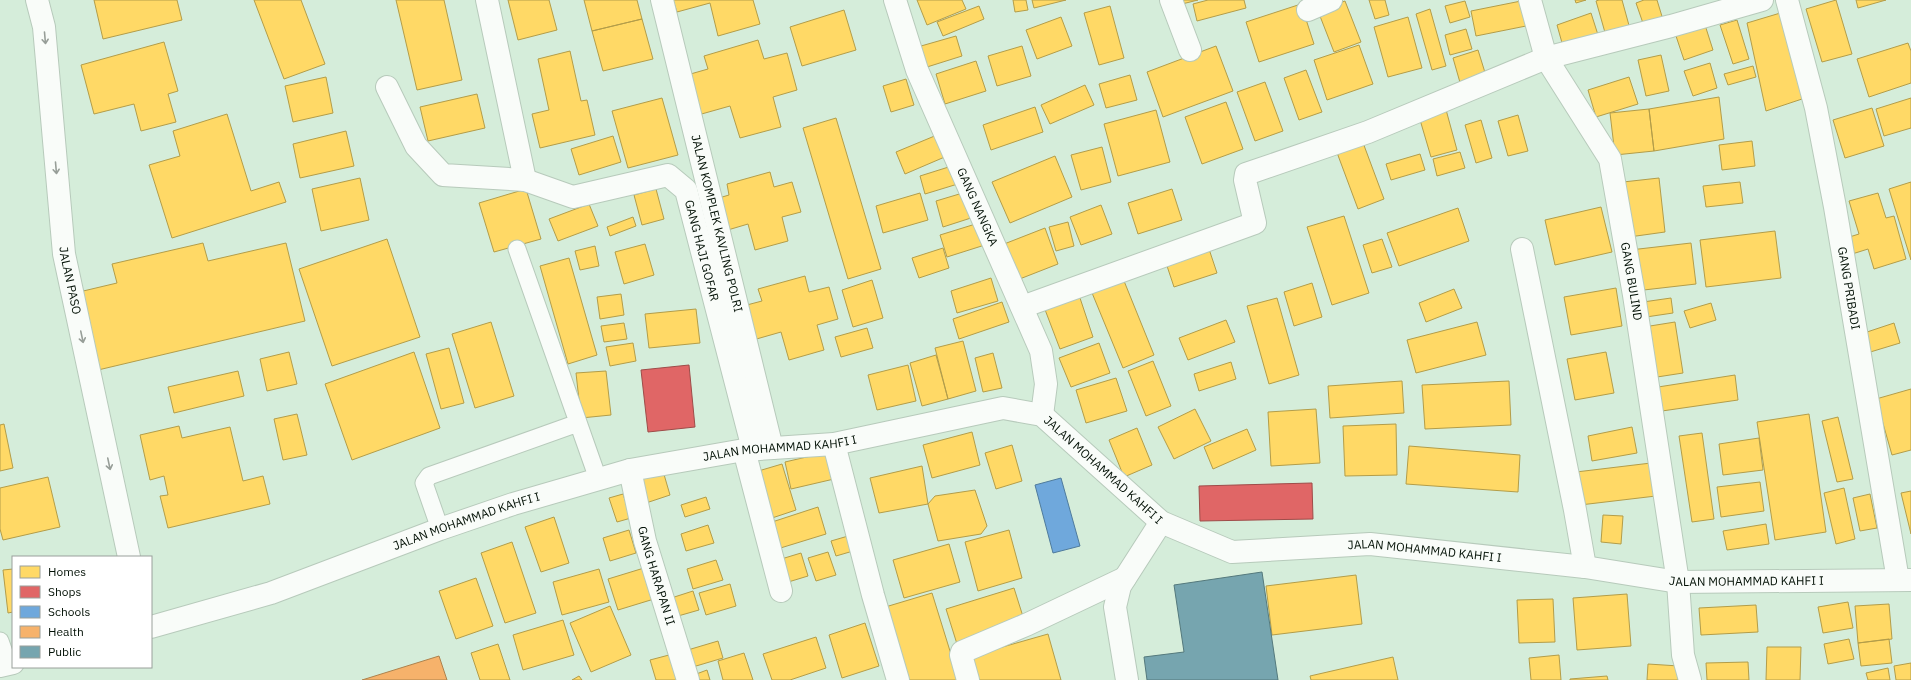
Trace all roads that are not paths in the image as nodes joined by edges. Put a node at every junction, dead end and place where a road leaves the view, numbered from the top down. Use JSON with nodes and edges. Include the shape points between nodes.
{"nodes":[{"id":1,"x":37,"y":0,"type":"edge"},
{"id":2,"x":487,"y":0,"type":"edge"},
{"id":3,"x":662,"y":0,"type":"edge"},
{"id":4,"x":895,"y":0,"type":"edge"},
{"id":5,"x":1171,"y":0,"type":"edge"},
{"id":6,"x":1331,"y":0,"type":"edge"},
{"id":7,"x":1530,"y":0,"type":"edge"},
{"id":8,"x":1762,"y":0,"type":"edge"},
{"id":9,"x":1787,"y":0,"type":"edge"},
{"id":10,"x":1308,"y":10,"type":"dead end"},
{"id":11,"x":1190,"y":50,"type":"dead end"},
{"id":12,"x":1546,"y":58,"type":"junction"},
{"id":13,"x":387,"y":87,"type":"dead end"},
{"id":14,"x":525,"y":180,"type":"junction"},
{"id":15,"x":1522,"y":249,"type":"dead end"},
{"id":16,"x":517,"y":250,"type":"dead end"},
{"id":17,"x":1022,"y":307,"type":"junction"},
{"id":18,"x":1042,"y":415,"type":"junction"},
{"id":19,"x":578,"y":423,"type":"junction"},
{"id":20,"x":834,"y":444,"type":"junction"},
{"id":21,"x":756,"y":449,"type":"junction"},
{"id":22,"x":630,"y":470,"type":"junction"},
{"id":23,"x":598,"y":479,"type":"junction"},
{"id":24,"x":1161,"y":522,"type":"junction"},
{"id":25,"x":440,"y":529,"type":"junction"},
{"id":26,"x":129,"y":556,"type":"edge"},
{"id":27,"x":1585,"y":567,"type":"junction"},
{"id":28,"x":1125,"y":578,"type":"junction"},
{"id":29,"x":1904,"y":580,"type":"edge"},
{"id":30,"x":1678,"y":582,"type":"junction"},
{"id":31,"x":781,"y":591,"type":"dead end"},
{"id":32,"x":152,"y":627,"type":"edge"},
{"id":33,"x":0,"y":641,"type":"edge"},
{"id":34,"x":7,"y":664,"type":"edge"},
{"id":35,"x":688,"y":680,"type":"edge"},
{"id":36,"x":898,"y":680,"type":"edge"},
{"id":37,"x":968,"y":680,"type":"edge"},
{"id":38,"x":1127,"y":680,"type":"edge"},
{"id":39,"x":1690,"y":680,"type":"edge"}],
"edges":[{"from":1,"to":26,"type":"street","name":"JALAN PASO","one_way":true,"via":[[44,27],[64,254]]},
{"from":2,"to":14,"type":"street"},
{"from":3,"to":21,"type":"street","name":"JALAN KOMPLEK KAVLING POLRI"},
{"from":4,"to":17,"type":"street","name":"GANG NANGKA","via":[[917,70]]},
{"from":5,"to":11,"type":"street"},
{"from":6,"to":10,"type":"street"},
{"from":7,"to":12,"type":"street","name":"GANG BULIND"},
{"from":8,"to":12,"type":"street"},
{"from":9,"to":29,"type":"street","name":"GANG PRIBADI","via":[[1816,108]]},
{"from":12,"to":17,"type":"street","via":[[1368,132],[1246,174],[1256,220],[1254,224]]},
{"from":12,"to":30,"type":"street","name":"GANG BULIND","via":[[1610,159],[1634,295]]},
{"from":13,"to":14,"type":"street","name":"GANG HAJI GOFAR","via":[[416,146],[443,175]]},
{"from":14,"to":21,"type":"street","name":"GANG HAJI GOFAR","via":[[573,197],[668,175],[686,190]]},
{"from":15,"to":27,"type":"street"},
{"from":16,"to":19,"type":"lane"},
{"from":17,"to":18,"type":"street","name":"GANG NANGKA","via":[[1041,351],[1046,384]]},
{"from":18,"to":20,"type":"street","name":"JALAN MOHAMMAD KAHFI I","via":[[1003,408]]},
{"from":18,"to":24,"type":"street","name":"JALAN MOHAMMAD KAHFI I"},
{"from":19,"to":23,"type":"lane"},
{"from":19,"to":25,"type":"lane","via":[[429,476],[424,483]]},
{"from":20,"to":21,"type":"street","name":"JALAN MOHAMMAD KAHFI I"},
{"from":20,"to":36,"type":"street"},
{"from":21,"to":22,"type":"street","name":"JALAN MOHAMMAD KAHFI I"},
{"from":21,"to":31,"type":"street"},
{"from":22,"to":23,"type":"street","name":"JALAN MOHAMMAD KAHFI I"},
{"from":22,"to":35,"type":"street","name":"GANG HARAPAN II","via":[[645,541]]},
{"from":23,"to":25,"type":"street","name":"JALAN MOHAMMAD KAHFI I"},
{"from":24,"to":27,"type":"street","name":"JALAN MOHAMMAD KAHFI I","via":[[1232,552],[1370,544]]},
{"from":24,"to":28,"type":"street"},
{"from":25,"to":32,"type":"street","name":"JALAN MOHAMMAD KAHFI I","via":[[272,593]]},
{"from":27,"to":30,"type":"street","name":"JALAN MOHAMMAD KAHFI I"},
{"from":28,"to":37,"type":"street","via":[[962,652]]},
{"from":28,"to":38,"type":"street","via":[[1120,586],[1115,607]]},
{"from":29,"to":30,"type":"street","name":"JALAN MOHAMMAD KAHFI I"},
{"from":30,"to":39,"type":"street","name":"GANG BULIND","via":[[1683,655]]},
{"from":33,"to":34,"type":"lane"}]}
